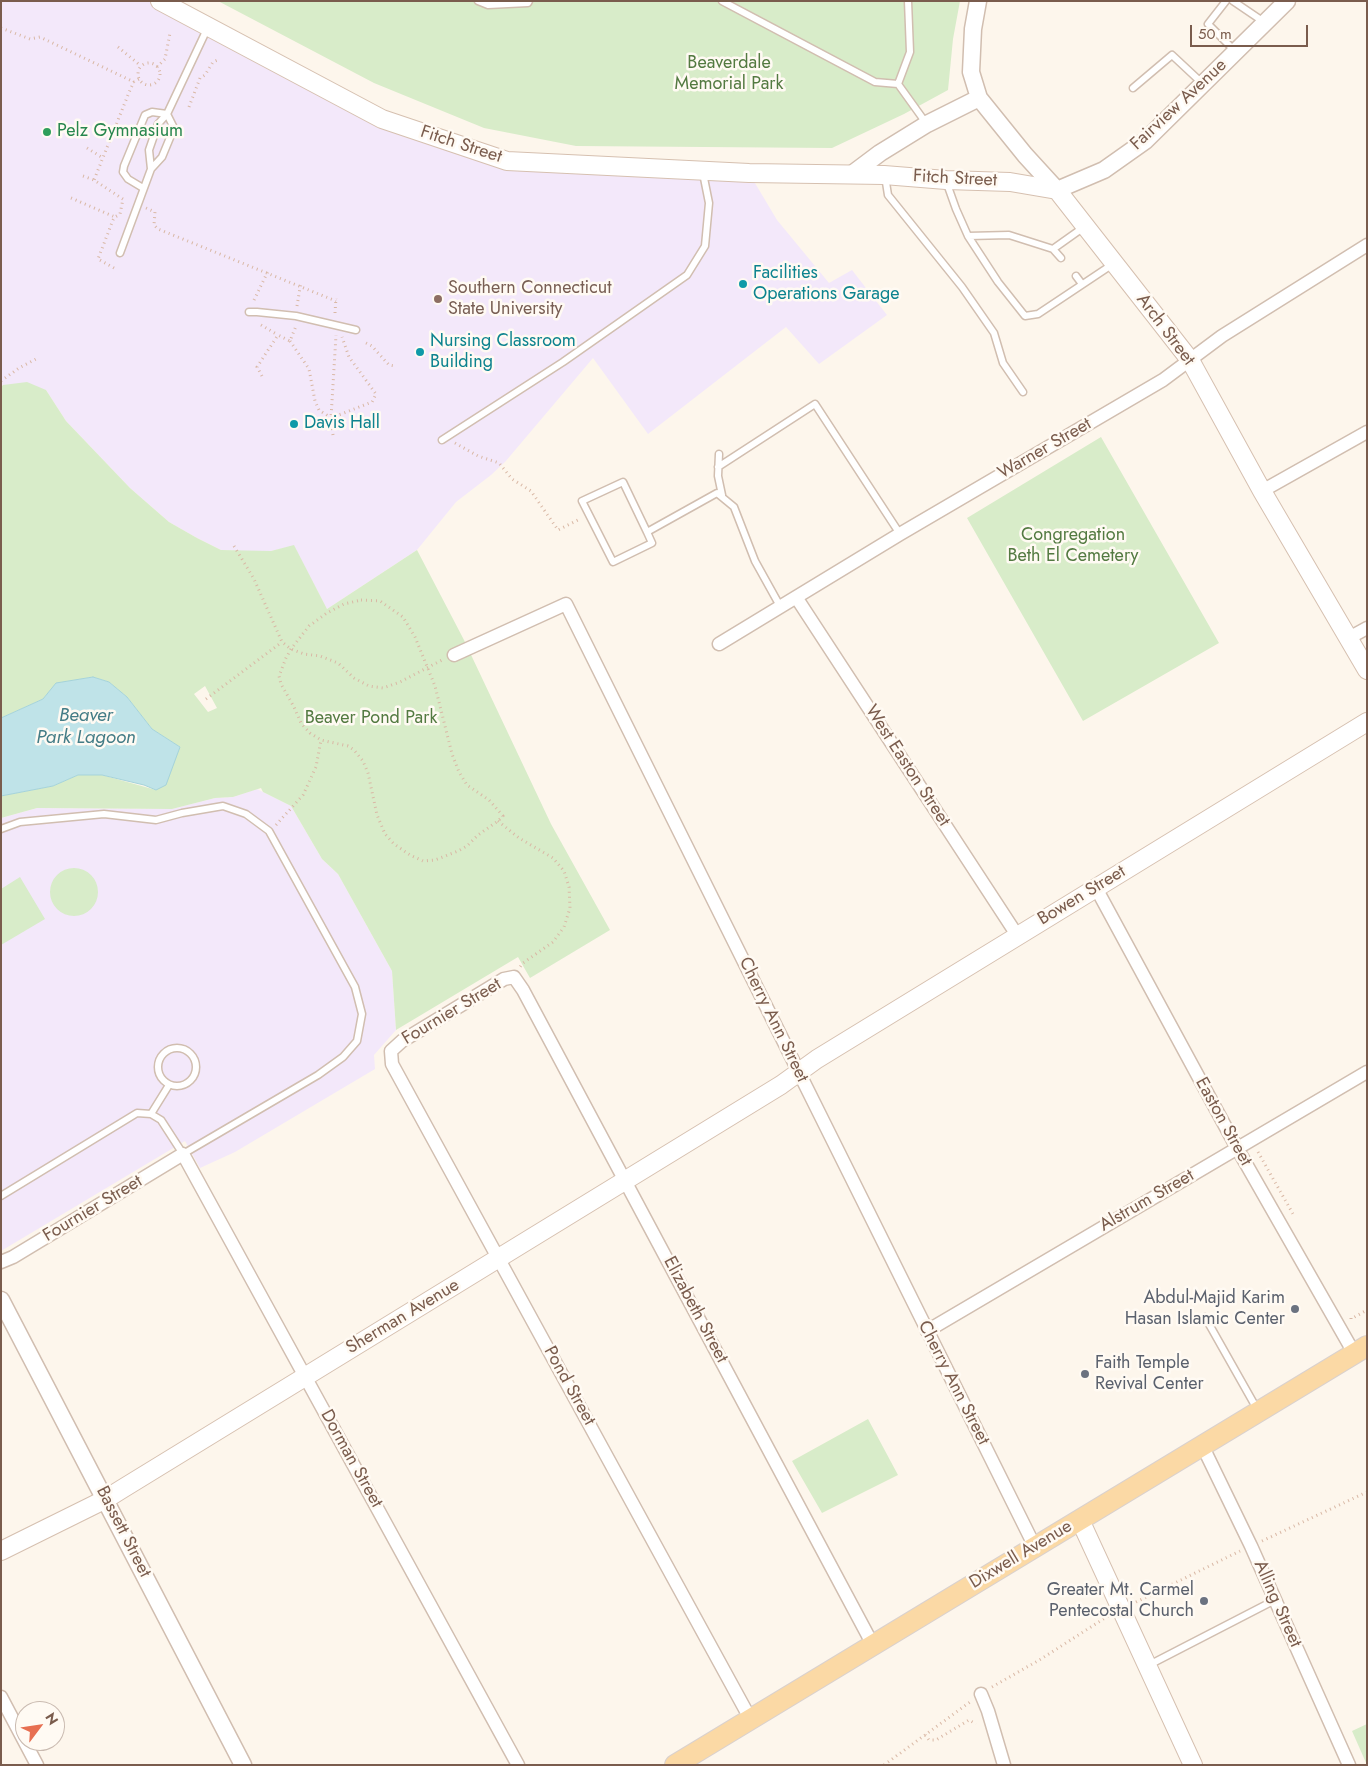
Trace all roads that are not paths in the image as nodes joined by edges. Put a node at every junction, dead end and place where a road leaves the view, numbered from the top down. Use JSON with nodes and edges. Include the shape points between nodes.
{"nodes":[{"id":1,"x":160,"y":1,"type":"edge"},
{"id":2,"x":478,"y":1,"type":"edge"},
{"id":3,"x":530,"y":1,"type":"edge"},
{"id":4,"x":722,"y":1,"type":"edge"},
{"id":5,"x":908,"y":1,"type":"edge"},
{"id":6,"x":978,"y":1,"type":"edge"},
{"id":7,"x":1226,"y":1,"type":"edge"},
{"id":8,"x":1233,"y":1,"type":"edge"},
{"id":9,"x":1287,"y":1,"type":"edge"},
{"id":10,"x":1265,"y":23,"type":"junction"},
{"id":11,"x":208,"y":26,"type":"junction"},
{"id":12,"x":1236,"y":52,"type":"junction"},
{"id":13,"x":898,"y":84,"type":"junction"},
{"id":14,"x":1203,"y":84,"type":"junction"},
{"id":15,"x":1133,"y":88,"type":"dead end"},
{"id":16,"x":979,"y":98,"type":"junction"},
{"id":17,"x":166,"y":114,"type":"junction"},
{"id":18,"x":927,"y":124,"type":"junction"},
{"id":19,"x":151,"y":169,"type":"junction"},
{"id":20,"x":703,"y":171,"type":"junction"},
{"id":21,"x":852,"y":174,"type":"junction"},
{"id":22,"x":884,"y":175,"type":"junction"},
{"id":23,"x":946,"y":180,"type":"junction"},
{"id":24,"x":143,"y":188,"type":"junction"},
{"id":25,"x":1057,"y":190,"type":"junction"},
{"id":26,"x":1085,"y":226,"type":"junction"},
{"id":27,"x":968,"y":236,"type":"junction"},
{"id":28,"x":1367,"y":245,"type":"edge"},
{"id":29,"x":1053,"y":250,"type":"junction"},
{"id":30,"x":120,"y":253,"type":"dead end"},
{"id":31,"x":1061,"y":258,"type":"dead end"},
{"id":32,"x":1114,"y":263,"type":"junction"},
{"id":33,"x":1076,"y":276,"type":"dead end"},
{"id":34,"x":1082,"y":284,"type":"junction"},
{"id":35,"x":248,"y":312,"type":"dead end"},
{"id":36,"x":356,"y":330,"type":"dead end"},
{"id":37,"x":1190,"y":360,"type":"junction"},
{"id":38,"x":1022,"y":392,"type":"dead end"},
{"id":39,"x":1367,"y":432,"type":"edge"},
{"id":40,"x":442,"y":440,"type":"road end"},
{"id":41,"x":719,"y":454,"type":"dead end"},
{"id":42,"x":718,"y":466,"type":"junction"},
{"id":43,"x":1262,"y":491,"type":"junction"},
{"id":44,"x":722,"y":495,"type":"junction"},
{"id":45,"x":647,"y":532,"type":"junction"},
{"id":46,"x":900,"y":534,"type":"junction"},
{"id":47,"x":796,"y":596,"type":"junction"},
{"id":48,"x":780,"y":606,"type":"junction"},
{"id":49,"x":1367,"y":628,"type":"edge"},
{"id":50,"x":1347,"y":639,"type":"junction"},
{"id":51,"x":719,"y":644,"type":"dead end"},
{"id":52,"x":454,"y":655,"type":"dead end"},
{"id":53,"x":1367,"y":670,"type":"edge"},
{"id":54,"x":1367,"y":722,"type":"edge"},
{"id":55,"x":1,"y":829,"type":"edge"},
{"id":56,"x":1096,"y":888,"type":"junction"},
{"id":57,"x":1017,"y":935,"type":"junction"},
{"id":58,"x":514,"y":977,"type":"joint"},
{"id":59,"x":391,"y":1050,"type":"joint"},
{"id":60,"x":1367,"y":1072,"type":"edge"},
{"id":61,"x":799,"y":1073,"type":"junction"},
{"id":62,"x":169,"y":1084,"type":"junction"},
{"id":63,"x":151,"y":1114,"type":"junction"},
{"id":64,"x":1237,"y":1148,"type":"junction"},
{"id":65,"x":183,"y":1154,"type":"junction"},
{"id":66,"x":626,"y":1180,"type":"junction"},
{"id":67,"x":1,"y":1196,"type":"edge"},
{"id":68,"x":499,"y":1258,"type":"junction"},
{"id":69,"x":1,"y":1262,"type":"edge"},
{"id":70,"x":1,"y":1300,"type":"edge"},
{"id":71,"x":1205,"y":1317,"type":"dead end"},
{"id":72,"x":927,"y":1331,"type":"junction"},
{"id":73,"x":1361,"y":1350,"type":"edge"},
{"id":74,"x":306,"y":1377,"type":"junction"},
{"id":75,"x":1258,"y":1412,"type":"junction"},
{"id":76,"x":1202,"y":1445,"type":"junction"},
{"id":77,"x":106,"y":1498,"type":"junction"},
{"id":78,"x":1080,"y":1520,"type":"junction"},
{"id":79,"x":1035,"y":1546,"type":"junction"},
{"id":80,"x":1,"y":1551,"type":"edge"},
{"id":81,"x":1275,"y":1600,"type":"junction"},
{"id":82,"x":873,"y":1644,"type":"junction"},
{"id":83,"x":1148,"y":1666,"type":"junction"},
{"id":84,"x":980,"y":1694,"type":"dead end"},
{"id":85,"x":1,"y":1697,"type":"edge"},
{"id":86,"x":751,"y":1720,"type":"junction"},
{"id":87,"x":37,"y":1765,"type":"edge"},
{"id":88,"x":243,"y":1765,"type":"edge"},
{"id":89,"x":518,"y":1765,"type":"edge"},
{"id":90,"x":675,"y":1765,"type":"edge"},
{"id":91,"x":1004,"y":1765,"type":"edge"},
{"id":92,"x":1193,"y":1765,"type":"edge"},
{"id":93,"x":1349,"y":1765,"type":"edge"}],
"edges":[{"from":1,"to":11,"type":"main road","name":"Fitch Street"},
{"from":2,"to":3,"type":"lane","via":[[488,5]]},
{"from":4,"to":13,"type":"lane","via":[[875,82]]},
{"from":5,"to":13,"type":"lane","via":[[910,52]]},
{"from":6,"to":16,"type":"street","name":"Arch Street","via":[[971,72]]},
{"from":7,"to":12,"type":"lane","via":[[1208,24]]},
{"from":8,"to":10,"type":"lane"},
{"from":9,"to":10,"type":"street","name":"Fairview Avenue"},
{"from":10,"to":12,"type":"street","name":"Fairview Avenue"},
{"from":11,"to":17,"type":"lane"},
{"from":11,"to":20,"type":"main road","name":"Fitch Street","via":[[382,119],[507,161]]},
{"from":12,"to":14,"type":"street","name":"Fairview Avenue"},
{"from":13,"to":18,"type":"lane"},
{"from":14,"to":15,"type":"lane","via":[[1172,55]]},
{"from":14,"to":25,"type":"street","name":"Fairview Avenue","via":[[1144,141],[1104,170]]},
{"from":16,"to":18,"type":"street"},
{"from":16,"to":25,"type":"street","name":"Arch Street"},
{"from":17,"to":19,"type":"lane","via":[[158,124],[149,150]]},
{"from":17,"to":19,"type":"lane","via":[[174,128],[162,156]]},
{"from":17,"to":24,"type":"lane","via":[[152,112],[145,115],[124,166],[123,172],[128,179]]},
{"from":18,"to":21,"type":"street"},
{"from":19,"to":24,"type":"lane"},
{"from":20,"to":21,"type":"main road","name":"Fitch Street"},
{"from":20,"to":40,"type":"lane","via":[[708,203],[705,246],[687,275],[563,362]]},
{"from":21,"to":22,"type":"main road","name":"Fitch Street"},
{"from":22,"to":23,"type":"main road","name":"Fitch Street"},
{"from":22,"to":38,"type":"lane","via":[[888,194],[994,333],[1003,363]]},
{"from":23,"to":25,"type":"main road","name":"Fitch Street","via":[[1010,182]]},
{"from":23,"to":27,"type":"lane"},
{"from":24,"to":30,"type":"lane"},
{"from":25,"to":26,"type":"main road","name":"Arch Street"},
{"from":26,"to":29,"type":"lane"},
{"from":26,"to":32,"type":"main road","name":"Arch Street"},
{"from":27,"to":29,"type":"lane","via":[[1009,234]]},
{"from":27,"to":34,"type":"lane","via":[[1025,316],[1038,314]]},
{"from":28,"to":37,"type":"street","name":"Warner Street","via":[[1222,336]]},
{"from":29,"to":31,"type":"lane"},
{"from":32,"to":34,"type":"lane"},
{"from":32,"to":37,"type":"main road","name":"Arch Street"},
{"from":33,"to":34,"type":"lane"},
{"from":35,"to":36,"type":"lane","via":[[296,316]]},
{"from":37,"to":43,"type":"main road","name":"Arch Street"},
{"from":37,"to":46,"type":"street","name":"Warner Street","via":[[1163,380]]},
{"from":39,"to":43,"type":"street"},
{"from":41,"to":42,"type":"lane"},
{"from":42,"to":44,"type":"lane"},
{"from":42,"to":46,"type":"lane","via":[[815,404]]},
{"from":43,"to":50,"type":"main road","name":"Arch Street"},
{"from":44,"to":45,"type":"lane","via":[[717,493]]},
{"from":44,"to":48,"type":"lane","via":[[734,506],[755,561]]},
{"from":45,"to":45,"type":"lane","via":[[623,482],[582,501],[613,562],[652,543]]},
{"from":46,"to":47,"type":"street","name":"Warner Street"},
{"from":47,"to":48,"type":"street","name":"Warner Street"},
{"from":47,"to":57,"type":"street","name":"West Easton Street"},
{"from":48,"to":51,"type":"street","name":"Warner Street"},
{"from":49,"to":50,"type":"street"},
{"from":50,"to":53,"type":"main road","name":"Arch Street"},
{"from":52,"to":61,"type":"street","name":"Cherry Ann Street","via":[[566,604]]},
{"from":54,"to":56,"type":"main road","name":"Bowen Street"},
{"from":55,"to":65,"type":"lane","via":[[20,822],[104,814],[156,820],[223,806],[246,814],[269,831],[355,987],[362,1014],[357,1041],[343,1057],[318,1075]]},
{"from":56,"to":57,"type":"main road","name":"Bowen Street"},
{"from":56,"to":64,"type":"street","name":"Easton Street"},
{"from":57,"to":61,"type":"main road","name":"Bowen Street"},
{"from":58,"to":59,"type":"street","name":"Fournier Street","via":[[504,980]]},
{"from":58,"to":66,"type":"street","name":"Elizabeth Street"},
{"from":59,"to":68,"type":"street","name":"Pond Street","via":[[392,1064]]},
{"from":60,"to":64,"type":"street","name":"Alstrum Street"},
{"from":61,"to":66,"type":"main road","name":"Sherman Avenue"},
{"from":61,"to":72,"type":"street","name":"Cherry Ann Street"},
{"from":62,"to":62,"type":"lane","via":[[188,1084],[196,1074],[196,1061],[184,1048],[171,1048],[161,1056],[158,1069],[160,1076]]},
{"from":62,"to":63,"type":"lane"},
{"from":63,"to":65,"type":"lane","via":[[165,1123]]},
{"from":63,"to":67,"type":"lane","via":[[133,1115]]},
{"from":64,"to":72,"type":"street","name":"Alstrum Street"},
{"from":64,"to":73,"type":"street","name":"Easton Street"},
{"from":65,"to":69,"type":"street","name":"Fournier Street"},
{"from":65,"to":74,"type":"street","name":"Dorman Street"},
{"from":66,"to":68,"type":"main road","name":"Sherman Avenue"},
{"from":66,"to":82,"type":"street","name":"Elizabeth Street"},
{"from":68,"to":74,"type":"main road","name":"Sherman Avenue"},
{"from":68,"to":86,"type":"street","name":"Pond Street"},
{"from":70,"to":77,"type":"street","name":"Bassett Street"},
{"from":71,"to":75,"type":"lane"},
{"from":72,"to":79,"type":"street","name":"Cherry Ann Street"},
{"from":73,"to":75,"type":"main road","name":"Dixwell Avenue"},
{"from":74,"to":77,"type":"main road","name":"Sherman Avenue"},
{"from":74,"to":89,"type":"street","name":"Dorman Street"},
{"from":75,"to":76,"type":"main road","name":"Dixwell Avenue"},
{"from":76,"to":78,"type":"main road","name":"Dixwell Avenue"},
{"from":76,"to":81,"type":"street","name":"Alling Street"},
{"from":77,"to":80,"type":"main road","name":"Sherman Avenue"},
{"from":77,"to":88,"type":"street","name":"Bassett Street"},
{"from":78,"to":79,"type":"main road","name":"Dixwell Avenue"},
{"from":78,"to":83,"type":"main road"},
{"from":79,"to":82,"type":"main road","name":"Dixwell Avenue"},
{"from":81,"to":83,"type":"lane"},
{"from":81,"to":93,"type":"street","name":"Alling Street"},
{"from":82,"to":86,"type":"main road","name":"Dixwell Avenue"},
{"from":83,"to":92,"type":"main road"},
{"from":84,"to":91,"type":"street"},
{"from":85,"to":87,"type":"street"},
{"from":86,"to":90,"type":"main road","name":"Dixwell Avenue"}]}
